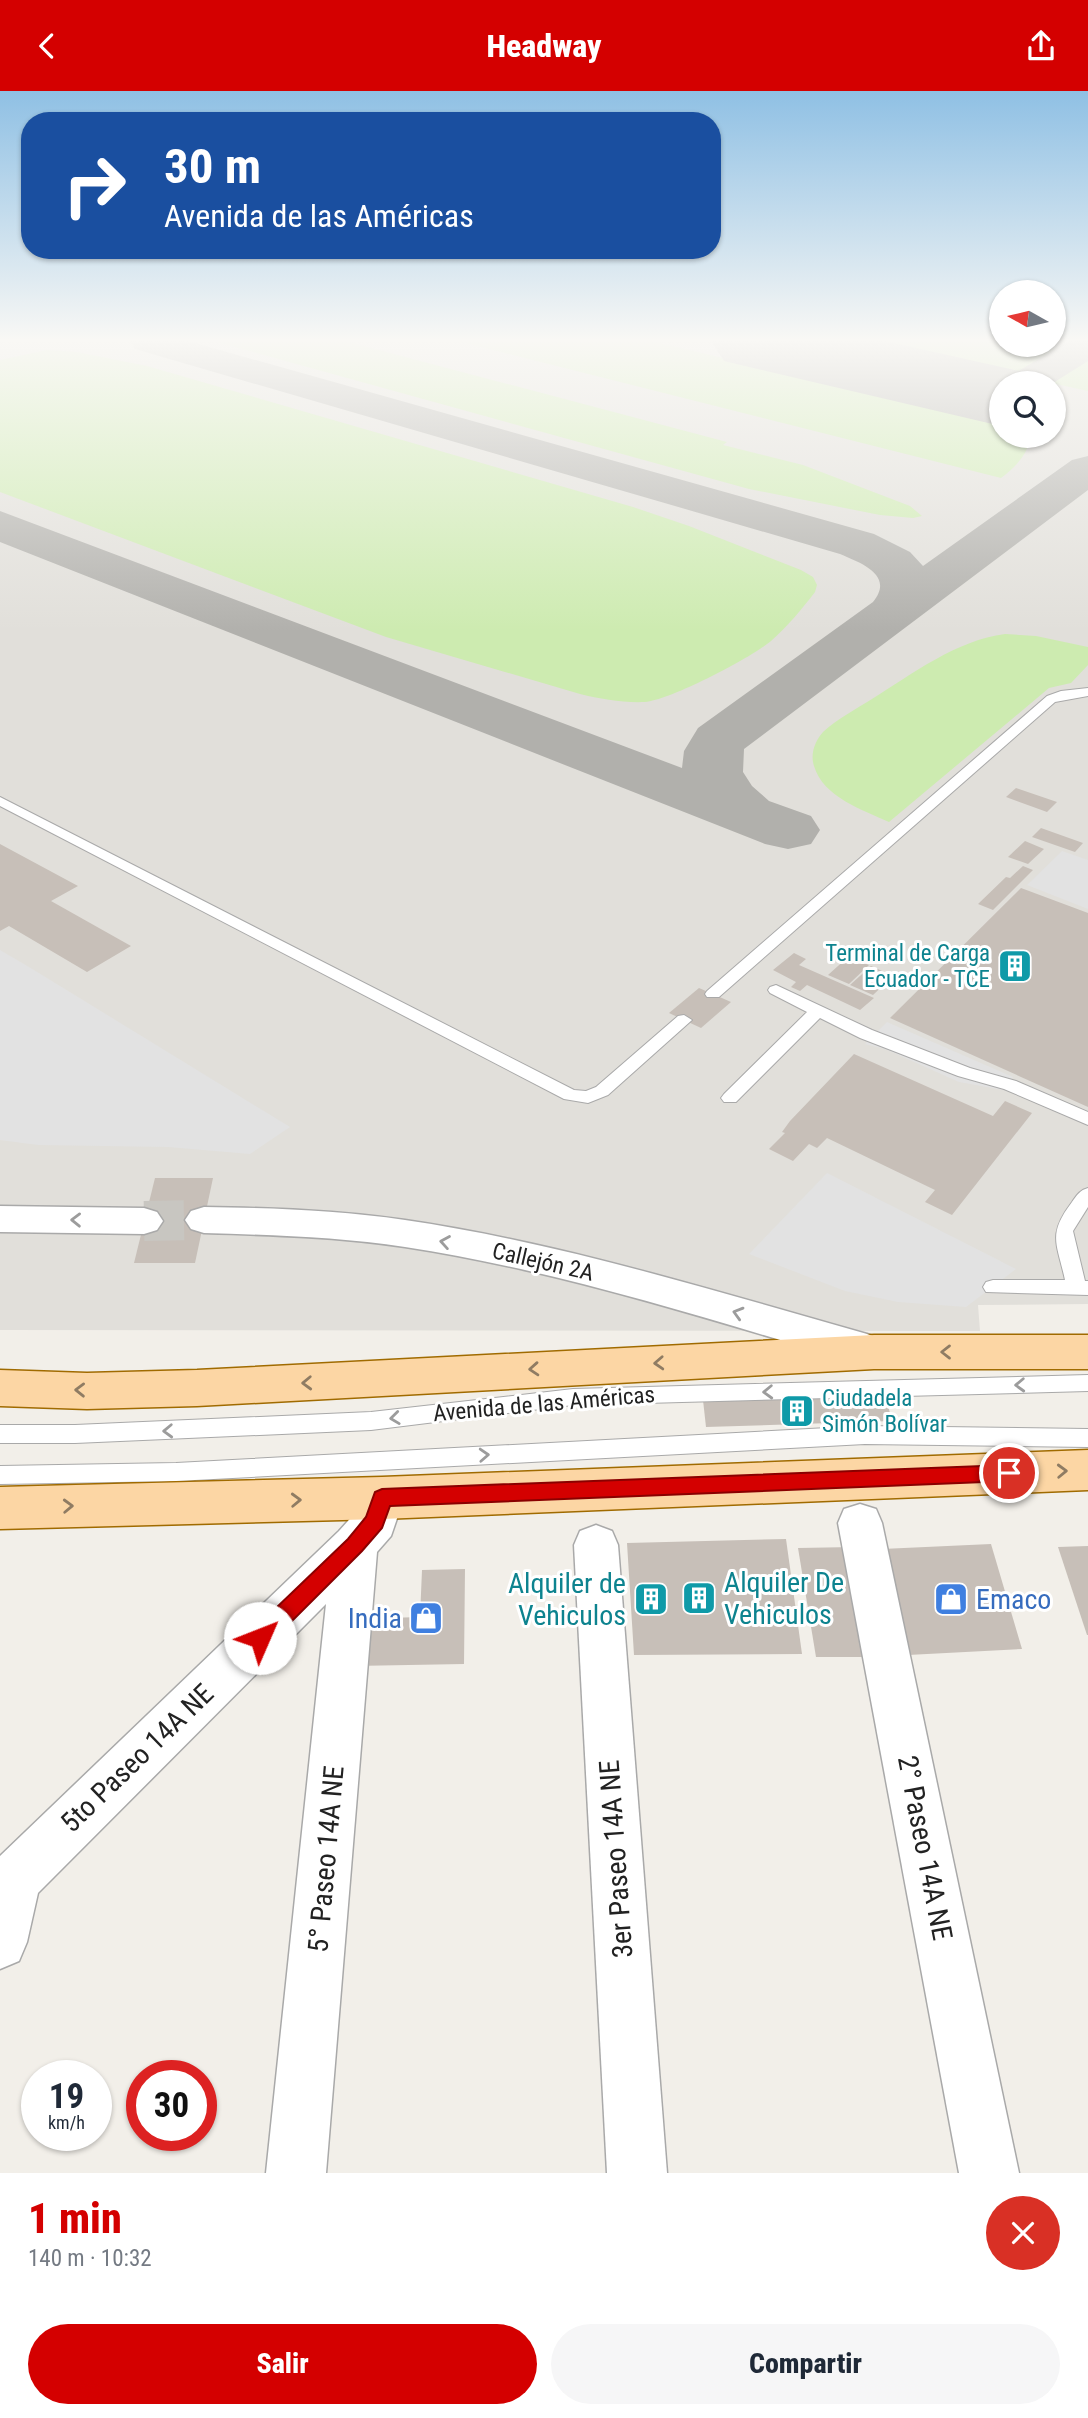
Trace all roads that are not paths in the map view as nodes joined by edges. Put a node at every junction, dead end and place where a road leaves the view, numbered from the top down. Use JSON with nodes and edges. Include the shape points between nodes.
{"nodes":[{"id":1,"x":1088,"y":692,"type":"edge"},
{"id":2,"x":0,"y":801,"type":"edge"},
{"id":3,"x":776,"y":990,"type":"dead end"},
{"id":4,"x":713,"y":994,"type":"dead end"},
{"id":5,"x":818,"y":1010,"type":"junction"},
{"id":6,"x":684,"y":1020,"type":"dead end"},
{"id":7,"x":730,"y":1098,"type":"dead end"},
{"id":8,"x":1088,"y":1119,"type":"edge"},
{"id":9,"x":1088,"y":1194,"type":"edge"},
{"id":10,"x":0,"y":1219,"type":"edge"},
{"id":11,"x":204,"y":1220,"type":"tunnel mouth"},
{"id":12,"x":145,"y":1221,"type":"tunnel mouth"},
{"id":13,"x":993,"y":1287,"type":"dead end"},
{"id":14,"x":1082,"y":1288,"type":"edge"},
{"id":15,"x":874,"y":1352,"type":"junction"},
{"id":16,"x":1088,"y":1352,"type":"edge"},
{"id":17,"x":1088,"y":1383,"type":"edge"},
{"id":18,"x":0,"y":1388,"type":"edge"},
{"id":19,"x":0,"y":1434,"type":"edge"},
{"id":20,"x":1088,"y":1439,"type":"edge"},
{"id":21,"x":1088,"y":1470,"type":"edge"},
{"id":22,"x":0,"y":1475,"type":"edge"},
{"id":23,"x":382,"y":1498,"type":"junction"},
{"id":24,"x":0,"y":1508,"type":"edge"},
{"id":25,"x":860,"y":1523,"type":"dead end"},
{"id":26,"x":355,"y":1545,"type":"junction"},
{"id":27,"x":596,"y":1545,"type":"dead end"},
{"id":28,"x":7,"y":1887,"type":"edge"},
{"id":29,"x":0,"y":1942,"type":"edge"},
{"id":30,"x":296,"y":2173,"type":"edge"},
{"id":31,"x":637,"y":2173,"type":"edge"},
{"id":32,"x":989,"y":2173,"type":"edge"}],
"edges":[{"from":1,"to":4,"type":"lane","via":[[1051,699]]},
{"from":2,"to":6,"type":"lane","via":[[570,1095],[588,1097],[603,1091]]},
{"from":3,"to":5,"type":"lane"},
{"from":5,"to":7,"type":"lane"},
{"from":5,"to":8,"type":"lane","via":[[866,1034],[1010,1085]]},
{"from":9,"to":14,"type":"lane","via":[[1064,1231]]},
{"from":12,"to":10,"type":"street","one_way":true},
{"from":15,"to":11,"type":"street","name":"Callejón 2A","one_way":true,"via":[[622,1279],[505,1252],[337,1225]]},
{"from":13,"to":14,"type":"lane"},
{"from":16,"to":15,"type":"main road","name":"Avenida de las Américas","one_way":true},
{"from":15,"to":18,"type":"main road","name":"Avenida de las Américas","one_way":true,"via":[[224,1387]]},
{"from":17,"to":19,"type":"lane","name":"Avenida de las Américas","one_way":true,"via":[[573,1397],[370,1421]]},
{"from":22,"to":20,"type":"lane","name":"Avenida de las Américas","one_way":true,"via":[[176,1472],[865,1435]]},
{"from":23,"to":21,"type":"main road","one_way":true},
{"from":24,"to":23,"type":"main road","one_way":true},
{"from":23,"to":26,"type":"street","name":"5to Paseo 14A NE","via":[[375,1522]]},
{"from":25,"to":32,"type":"street","name":"2° Paseo 14A NE"},
{"from":26,"to":28,"type":"street","name":"5to Paseo 14A NE"},
{"from":26,"to":30,"type":"street","name":"5° Paseo 14A NE"},
{"from":27,"to":31,"type":"street","name":"3er Paseo 14A NE"},
{"from":28,"to":29,"type":"street"}]}
